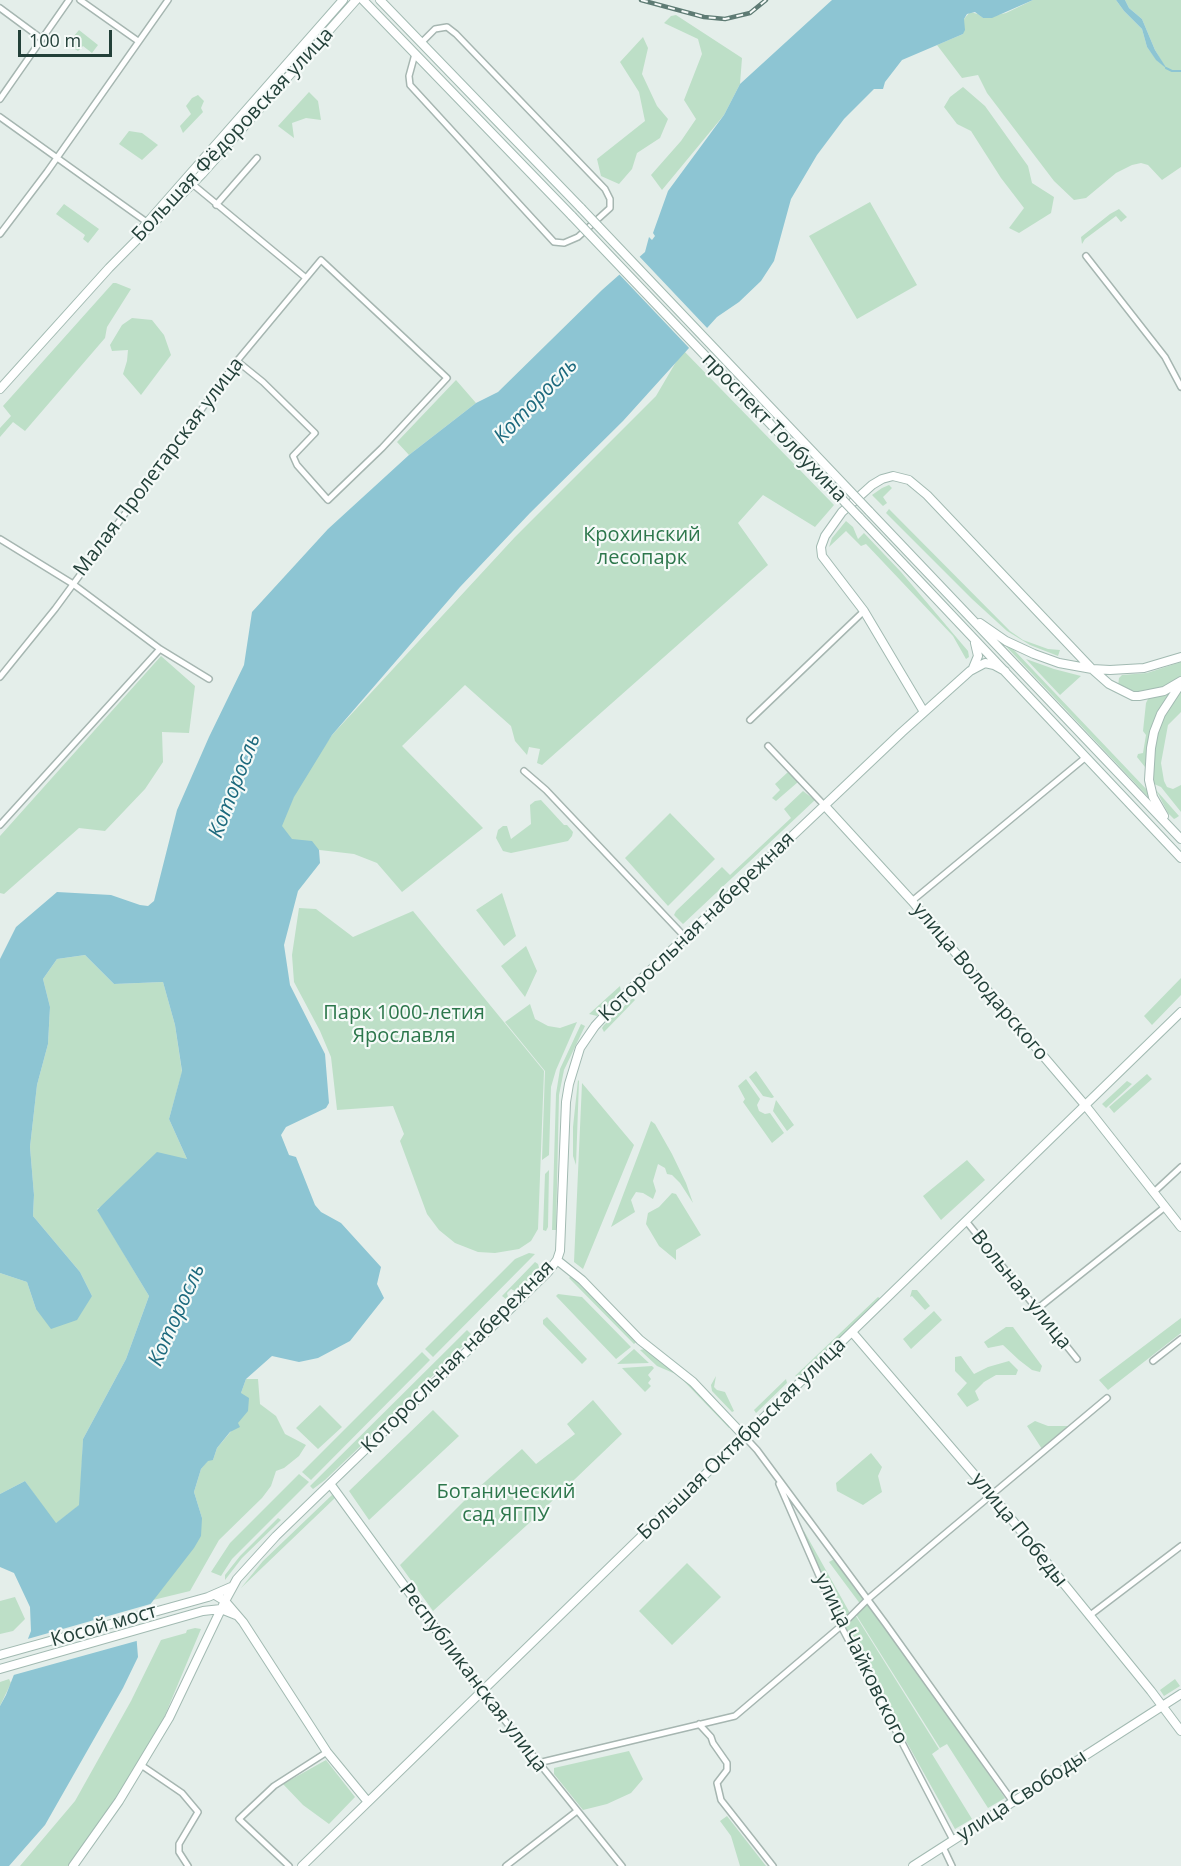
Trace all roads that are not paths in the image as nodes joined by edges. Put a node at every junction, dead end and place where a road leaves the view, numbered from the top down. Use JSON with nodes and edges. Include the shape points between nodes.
{"nodes":[{"id":1,"x":69,"y":0,"type":"edge"},
{"id":2,"x":80,"y":0,"type":"edge"},
{"id":3,"x":168,"y":0,"type":"edge"},
{"id":4,"x":343,"y":0,"type":"edge"},
{"id":5,"x":357,"y":0,"type":"edge"},
{"id":6,"x":363,"y":0,"type":"edge"},
{"id":7,"x":380,"y":0,"type":"edge"},
{"id":8,"x":389,"y":0,"type":"edge"},
{"id":9,"x":0,"y":8,"type":"edge"},
{"id":10,"x":349,"y":9,"type":"junction"},
{"id":11,"x":376,"y":13,"type":"junction"},
{"id":12,"x":396,"y":16,"type":"junction"},
{"id":13,"x":42,"y":39,"type":"junction"},
{"id":14,"x":138,"y":41,"type":"junction"},
{"id":15,"x":422,"y":42,"type":"junction"},
{"id":16,"x":415,"y":54,"type":"junction"},
{"id":17,"x":0,"y":99,"type":"edge"},
{"id":18,"x":0,"y":117,"type":"edge"},
{"id":19,"x":57,"y":157,"type":"junction"},
{"id":20,"x":257,"y":158,"type":"dead end"},
{"id":21,"x":189,"y":182,"type":"junction"},
{"id":22,"x":216,"y":205,"type":"junction"},
{"id":23,"x":149,"y":224,"type":"junction"},
{"id":24,"x":0,"y":234,"type":"edge"},
{"id":25,"x":1086,"y":256,"type":"dead end"},
{"id":26,"x":306,"y":278,"type":"junction"},
{"id":27,"x":237,"y":361,"type":"junction"},
{"id":28,"x":1181,"y":387,"type":"edge"},
{"id":29,"x":0,"y":389,"type":"edge"},
{"id":30,"x":0,"y":539,"type":"edge"},
{"id":31,"x":72,"y":584,"type":"junction"},
{"id":32,"x":864,"y":611,"type":"junction"},
{"id":33,"x":964,"y":612,"type":"junction"},
{"id":34,"x":970,"y":635,"type":"junction"},
{"id":35,"x":1071,"y":646,"type":"junction"},
{"id":36,"x":160,"y":649,"type":"junction"},
{"id":37,"x":1181,"y":657,"type":"edge"},
{"id":38,"x":1059,"y":663,"type":"junction"},
{"id":39,"x":1092,"y":669,"type":"junction"},
{"id":40,"x":1122,"y":670,"type":"junction"},
{"id":41,"x":970,"y":671,"type":"junction"},
{"id":42,"x":1005,"y":671,"type":"junction"},
{"id":43,"x":0,"y":677,"type":"edge"},
{"id":44,"x":209,"y":679,"type":"dead end"},
{"id":45,"x":1181,"y":682,"type":"edge"},
{"id":46,"x":1117,"y":689,"type":"junction"},
{"id":47,"x":924,"y":712,"type":"junction"},
{"id":48,"x":750,"y":720,"type":"dead end"},
{"id":49,"x":768,"y":746,"type":"dead end"},
{"id":50,"x":1086,"y":757,"type":"junction"},
{"id":51,"x":524,"y":771,"type":"dead end"},
{"id":52,"x":825,"y":806,"type":"junction"},
{"id":53,"x":0,"y":825,"type":"edge"},
{"id":54,"x":1172,"y":830,"type":"junction"},
{"id":55,"x":1181,"y":839,"type":"edge"},
{"id":56,"x":1181,"y":858,"type":"edge"},
{"id":57,"x":912,"y":901,"type":"junction"},
{"id":58,"x":685,"y":937,"type":"junction"},
{"id":59,"x":1181,"y":1012,"type":"edge"},
{"id":60,"x":1085,"y":1105,"type":"junction"},
{"id":61,"x":1181,"y":1167,"type":"edge"},
{"id":62,"x":1154,"y":1192,"type":"junction"},
{"id":63,"x":1166,"y":1207,"type":"junction"},
{"id":64,"x":966,"y":1221,"type":"junction"},
{"id":65,"x":1181,"y":1227,"type":"edge"},
{"id":66,"x":557,"y":1260,"type":"junction"},
{"id":67,"x":1037,"y":1309,"type":"junction"},
{"id":68,"x":852,"y":1332,"type":"junction"},
{"id":69,"x":1181,"y":1339,"type":"edge"},
{"id":70,"x":1077,"y":1359,"type":"dead end"},
{"id":71,"x":1153,"y":1361,"type":"dead end"},
{"id":72,"x":1107,"y":1398,"type":"dead end"},
{"id":73,"x":744,"y":1436,"type":"junction"},
{"id":74,"x":774,"y":1474,"type":"junction"},
{"id":75,"x":331,"y":1485,"type":"junction"},
{"id":76,"x":991,"y":1494,"type":"junction"},
{"id":77,"x":1181,"y":1546,"type":"edge"},
{"id":78,"x":232,"y":1586,"type":"junction"},
{"id":79,"x":212,"y":1596,"type":"junction"},
{"id":80,"x":868,"y":1599,"type":"junction"},
{"id":81,"x":225,"y":1601,"type":"junction"},
{"id":82,"x":221,"y":1609,"type":"junction"},
{"id":83,"x":237,"y":1615,"type":"junction"},
{"id":84,"x":1089,"y":1616,"type":"junction"},
{"id":85,"x":841,"y":1626,"type":"junction"},
{"id":86,"x":0,"y":1655,"type":"edge"},
{"id":87,"x":0,"y":1669,"type":"edge"},
{"id":88,"x":481,"y":1691,"type":"junction"},
{"id":89,"x":1181,"y":1694,"type":"edge"},
{"id":90,"x":1181,"y":1700,"type":"edge"},
{"id":91,"x":1164,"y":1707,"type":"junction"},
{"id":92,"x":699,"y":1724,"type":"junction"},
{"id":93,"x":1181,"y":1731,"type":"edge"},
{"id":94,"x":327,"y":1752,"type":"junction"},
{"id":95,"x":538,"y":1763,"type":"junction"},
{"id":96,"x":141,"y":1765,"type":"junction"},
{"id":97,"x":368,"y":1802,"type":"junction"},
{"id":98,"x":1013,"y":1802,"type":"junction"},
{"id":99,"x":577,"y":1810,"type":"junction"},
{"id":100,"x":953,"y":1840,"type":"junction"},
{"id":101,"x":943,"y":1847,"type":"junction"},
{"id":102,"x":73,"y":1866,"type":"edge"},
{"id":103,"x":188,"y":1866,"type":"edge"},
{"id":104,"x":289,"y":1866,"type":"edge"},
{"id":105,"x":302,"y":1866,"type":"edge"},
{"id":106,"x":506,"y":1866,"type":"edge"},
{"id":107,"x":622,"y":1866,"type":"edge"},
{"id":108,"x":773,"y":1866,"type":"edge"},
{"id":109,"x":913,"y":1866,"type":"edge"},
{"id":110,"x":952,"y":1866,"type":"edge"}],
"edges":[{"from":1,"to":13,"type":"street"},
{"from":2,"to":14,"type":"street"},
{"from":3,"to":14,"type":"street"},
{"from":4,"to":21,"type":"main road","name":"Большая Фёдоровская улица"},
{"from":5,"to":10,"type":"main road","name":"Большая Фёдоровская улица"},
{"from":6,"to":11,"type":"main road","name":"проспект Толбухина"},
{"from":7,"to":12,"type":"main road","name":"проспект Толбухина"},
{"from":8,"to":12,"type":"main road"},
{"from":9,"to":13,"type":"street"},
{"from":10,"to":11,"type":"main road","via":[[362,5]]},
{"from":10,"to":21,"type":"main road","name":"Большая Фёдоровская улица"},
{"from":11,"to":16,"type":"main road","name":"проспект Толбухина"},
{"from":12,"to":15,"type":"main road","name":"проспект Толбухина"},
{"from":13,"to":17,"type":"street"},
{"from":14,"to":19,"type":"street"},
{"from":15,"to":16,"type":"street","via":[[435,29],[447,27],[456,34],[605,189],[610,208],[578,237],[564,243],[554,242],[410,85]]},
{"from":15,"to":33,"type":"main road","name":"проспект Толбухина","bridge":true},
{"from":16,"to":34,"type":"main road","name":"проспект Толбухина","bridge":true},
{"from":18,"to":19,"type":"street"},
{"from":19,"to":23,"type":"street"},
{"from":19,"to":24,"type":"street"},
{"from":20,"to":22,"type":"street"},
{"from":21,"to":22,"type":"street"},
{"from":21,"to":23,"type":"main road","name":"Большая Фёдоровская улица"},
{"from":22,"to":26,"type":"street"},
{"from":23,"to":29,"type":"main road","name":"Большая Фёдоровская улица"},
{"from":25,"to":28,"type":"street","via":[[1165,357]]},
{"from":26,"to":27,"type":"street","name":"Малая Пролетарская улица"},
{"from":26,"to":27,"type":"street","name":"Малая Пролетарская улица","via":[[321,260],[447,378],[328,500],[293,456],[315,433]]},
{"from":27,"to":31,"type":"street","name":"Малая Пролетарская улица"},
{"from":30,"to":31,"type":"street"},
{"from":31,"to":36,"type":"street"},
{"from":31,"to":43,"type":"street","name":"Малая Пролетарская улица"},
{"from":32,"to":35,"type":"main road","via":[[828,566],[821,547],[833,524],[857,496],[882,479],[902,477],[927,495]]},
{"from":32,"to":47,"type":"main road"},
{"from":32,"to":48,"type":"street"},
{"from":33,"to":38,"type":"main road","via":[[1020,648]]},
{"from":33,"to":54,"type":"main road","name":"проспект Толбухина"},
{"from":34,"to":41,"type":"main road","via":[[978,651]]},
{"from":34,"to":42,"type":"main road","name":"проспект Толбухина"},
{"from":35,"to":38,"type":"main road","via":[[1070,656]]},
{"from":35,"to":39,"type":"main road"},
{"from":36,"to":44,"type":"street"},
{"from":36,"to":53,"type":"street"},
{"from":37,"to":40,"type":"main road","via":[[1156,666]]},
{"from":38,"to":39,"type":"main road"},
{"from":39,"to":40,"type":"main road"},
{"from":39,"to":46,"type":"main road"},
{"from":40,"to":46,"type":"main road","via":[[1114,678]]},
{"from":41,"to":42,"type":"main road","via":[[985,663]]},
{"from":41,"to":47,"type":"main road","name":"Которосльная набережная"},
{"from":42,"to":50,"type":"main road","name":"проспект Толбухина"},
{"from":45,"to":46,"type":"main road","via":[[1164,691],[1139,696]]},
{"from":45,"to":54,"type":"main road","via":[[1161,714],[1149,762],[1154,797]]},
{"from":47,"to":52,"type":"main road","name":"Которосльная набережная"},
{"from":49,"to":52,"type":"street","name":"улица Володарского"},
{"from":50,"to":56,"type":"main road","name":"проспект Толбухина"},
{"from":50,"to":57,"type":"street"},
{"from":51,"to":58,"type":"street"},
{"from":52,"to":57,"type":"main road","name":"улица Володарского"},
{"from":52,"to":58,"type":"main road","name":"Которосльная набережная"},
{"from":54,"to":55,"type":"main road","name":"проспект Толбухина"},
{"from":57,"to":60,"type":"main road","name":"улица Володарского"},
{"from":58,"to":66,"type":"main road","name":"Которосльная набережная","via":[[598,1021],[577,1056],[566,1102]]},
{"from":59,"to":60,"type":"main road","name":"Большая Октябрьская улица"},
{"from":60,"to":62,"type":"main road","name":"улица Володарского"},
{"from":60,"to":64,"type":"main road","name":"Большая Октябрьская улица"},
{"from":61,"to":62,"type":"street"},
{"from":62,"to":63,"type":"main road","name":"улица Володарского"},
{"from":63,"to":65,"type":"main road","name":"улица Володарского"},
{"from":63,"to":67,"type":"street"},
{"from":64,"to":67,"type":"street","name":"Вольная улица"},
{"from":64,"to":68,"type":"main road","name":"Большая Октябрьская улица"},
{"from":66,"to":73,"type":"main road","name":"улица Чайковского","via":[[640,1340],[693,1382]]},
{"from":66,"to":75,"type":"main road","name":"Которосльная набережная"},
{"from":67,"to":70,"type":"street","name":"Вольная улица"},
{"from":68,"to":73,"type":"main road","name":"Большая Октябрьская улица"},
{"from":68,"to":76,"type":"main road","name":"улица Победы"},
{"from":69,"to":71,"type":"street"},
{"from":72,"to":76,"type":"street"},
{"from":73,"to":74,"type":"street","name":"улица Чайковского"},
{"from":73,"to":88,"type":"main road","name":"Большая Октябрьская улица"},
{"from":74,"to":80,"type":"street","name":"улица Чайковского"},
{"from":74,"to":85,"type":"street","name":"улица Чайковского"},
{"from":75,"to":78,"type":"main road","name":"Которосльная набережная","via":[[276,1536]]},
{"from":75,"to":88,"type":"main road","name":"Республиканская улица"},
{"from":76,"to":80,"type":"street"},
{"from":76,"to":84,"type":"main road","name":"улица Победы"},
{"from":77,"to":84,"type":"street"},
{"from":78,"to":79,"type":"main road","name":"Косой мост"},
{"from":78,"to":81,"type":"main road","name":"Которосльная набережная"},
{"from":79,"to":81,"type":"main road"},
{"from":79,"to":86,"type":"main road","name":"Косой мост"},
{"from":80,"to":85,"type":"street"},
{"from":80,"to":98,"type":"street","name":"улица Чайковского"},
{"from":81,"to":82,"type":"main road","name":"Которосльная набережная"},
{"from":81,"to":83,"type":"main road"},
{"from":82,"to":83,"type":"main road"},
{"from":82,"to":87,"type":"main road","name":"Косой мост"},
{"from":82,"to":96,"type":"main road","name":"Которосльная набережная","via":[[169,1718]]},
{"from":83,"to":94,"type":"main road"},
{"from":84,"to":91,"type":"main road","name":"улица Победы"},
{"from":85,"to":92,"type":"street","via":[[735,1716]]},
{"from":85,"to":100,"type":"street","name":"улица Чайковского"},
{"from":88,"to":95,"type":"street","name":"Республиканская улица"},
{"from":88,"to":97,"type":"main road","name":"Большая Октябрьская улица"},
{"from":89,"to":91,"type":"main road","name":"улица Свободы"},
{"from":90,"to":91,"type":"main road","name":"улица Свободы"},
{"from":91,"to":93,"type":"main road","name":"улица Победы"},
{"from":91,"to":98,"type":"main road","name":"улица Свободы"},
{"from":92,"to":95,"type":"street"},
{"from":92,"to":108,"type":"street","via":[[727,1762],[727,1770],[717,1783],[721,1800]]},
{"from":94,"to":97,"type":"main road"},
{"from":94,"to":104,"type":"street","via":[[274,1786],[239,1819]]},
{"from":95,"to":99,"type":"street","name":"Республиканская улица"},
{"from":96,"to":102,"type":"main road","name":"Которосльная набережная"},
{"from":96,"to":103,"type":"street","via":[[182,1793],[198,1812],[179,1844],[179,1852]]},
{"from":97,"to":105,"type":"main road","name":"Большая Октябрьская улица"},
{"from":98,"to":100,"type":"main road","name":"улица Свободы"},
{"from":99,"to":106,"type":"street"},
{"from":99,"to":107,"type":"street","name":"Республиканская улица"},
{"from":100,"to":101,"type":"main road","name":"улица Свободы"},
{"from":101,"to":109,"type":"main road","name":"улица Свободы"},
{"from":101,"to":110,"type":"street"}]}
